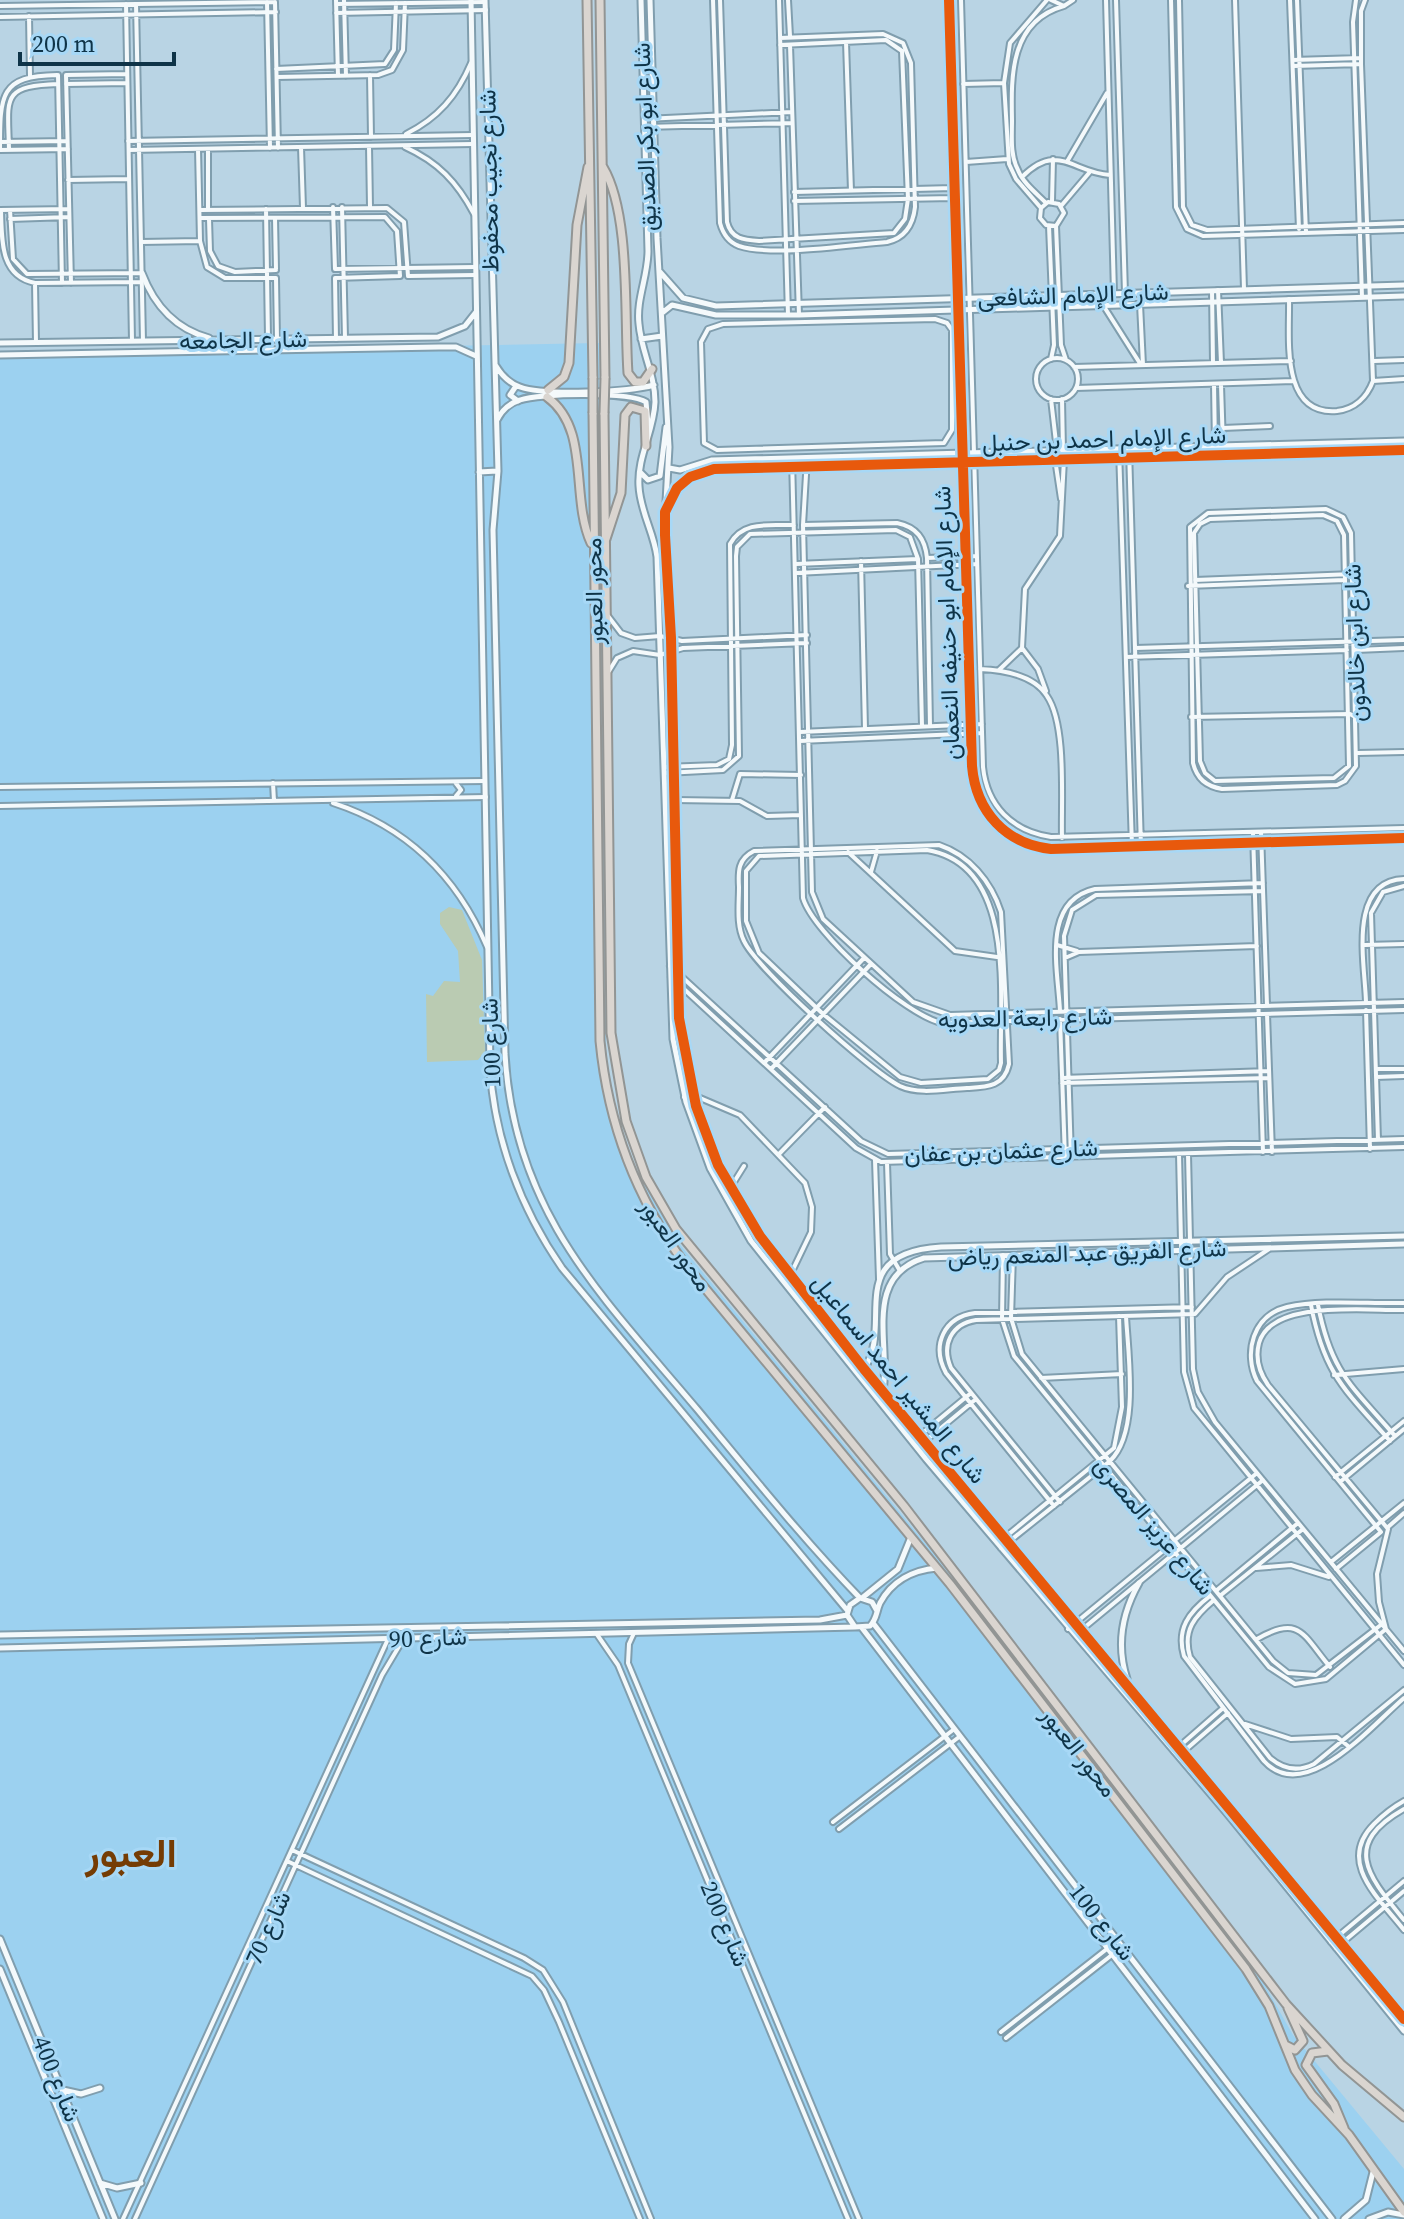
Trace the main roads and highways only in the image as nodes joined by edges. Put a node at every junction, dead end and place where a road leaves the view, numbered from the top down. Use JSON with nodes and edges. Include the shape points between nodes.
{"nodes":[{"id":1,"x":587,"y":0,"type":"edge"},
{"id":2,"x":600,"y":0,"type":"edge"},
{"id":3,"x":589,"y":165,"type":"junction"},
{"id":4,"x":603,"y":166,"type":"junction"},
{"id":5,"x":652,"y":369,"type":"road end"},
{"id":6,"x":646,"y":446,"type":"road end"},
{"id":7,"x":605,"y":541,"type":"junction"},
{"id":8,"x":593,"y":547,"type":"junction"},
{"id":9,"x":1286,"y":2004,"type":"junction"},
{"id":10,"x":1283,"y":2044,"type":"junction"},
{"id":11,"x":1328,"y":2051,"type":"junction"},
{"id":12,"x":1404,"y":2117,"type":"edge"},
{"id":13,"x":1344,"y":2128,"type":"junction"},
{"id":14,"x":1404,"y":2214,"type":"edge"}],
"edges":[{"from":1,"to":3,"type":"highway","name":"محور العبور"},
{"from":2,"to":4,"type":"highway","name":"محور العبور"},
{"from":3,"to":8,"type":"highway","name":"محور العبور","bridge":true},
{"from":3,"to":8,"type":"highway","via":[[580,198],[569,363],[548,394],[571,425],[583,521]]},
{"from":4,"to":5,"type":"highway","via":[[620,221],[628,373],[635,382],[643,382]]},
{"from":4,"to":7,"type":"highway","name":"محور العبور","bridge":true},
{"from":6,"to":7,"type":"highway","via":[[645,411],[631,407],[625,415],[618,509]]},
{"from":7,"to":9,"type":"highway","name":"محور العبور","via":[[611,1033],[622,1107],[646,1177],[693,1253],[914,1518]]},
{"from":8,"to":10,"type":"highway","name":"محور العبور","via":[[600,1041],[608,1101],[642,1196],[673,1248],[937,1568],[1255,1981]]},
{"from":9,"to":10,"type":"highway","via":[[1303,2041],[1295,2050]]},
{"from":9,"to":11,"type":"highway","name":"محور العبور"},
{"from":10,"to":13,"type":"highway","name":"محور العبور","via":[[1303,2083]]},
{"from":11,"to":12,"type":"highway","name":"محور العبور"},
{"from":11,"to":13,"type":"highway","via":[[1312,2053],[1306,2065]]},
{"from":13,"to":14,"type":"highway","name":"محور العبور"}]}
